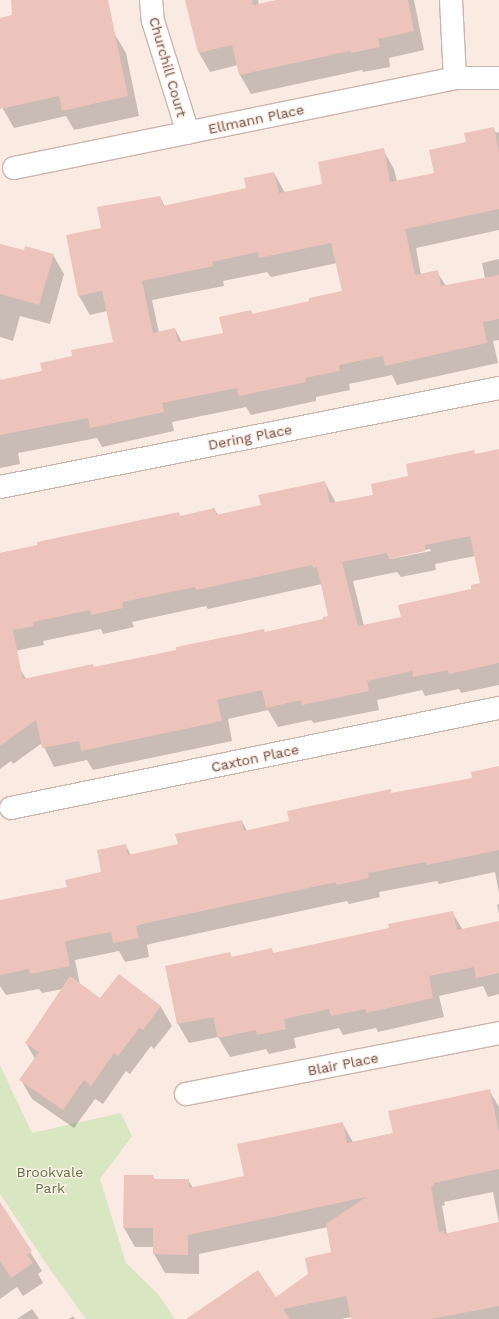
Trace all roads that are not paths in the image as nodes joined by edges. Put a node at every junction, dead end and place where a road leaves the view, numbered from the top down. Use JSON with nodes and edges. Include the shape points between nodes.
{"nodes":[{"id":1,"x":151,"y":0,"type":"edge"},
{"id":2,"x":451,"y":0,"type":"edge"},
{"id":3,"x":455,"y":78,"type":"junction"},
{"id":4,"x":499,"y":78,"type":"edge"},
{"id":5,"x":188,"y":133,"type":"junction"},
{"id":6,"x":14,"y":168,"type":"dead end"},
{"id":7,"x":499,"y":388,"type":"edge"},
{"id":8,"x":0,"y":487,"type":"edge"},
{"id":9,"x":499,"y":708,"type":"edge"},
{"id":10,"x":11,"y":808,"type":"dead end"},
{"id":11,"x":499,"y":1033,"type":"edge"},
{"id":12,"x":186,"y":1094,"type":"dead end"}],
"edges":[{"from":1,"to":5,"type":"street","name":"Churchill Court","via":[[153,22]]},
{"from":2,"to":3,"type":"street"},
{"from":3,"to":4,"type":"street","name":"Ellmann Place"},
{"from":3,"to":5,"type":"street","name":"Ellmann Place"},
{"from":5,"to":6,"type":"street","name":"Ellmann Place"},
{"from":7,"to":8,"type":"street","name":"Dering Place"},
{"from":9,"to":10,"type":"street","name":"Caxton Place"},
{"from":11,"to":12,"type":"street","name":"Blair Place"}]}
